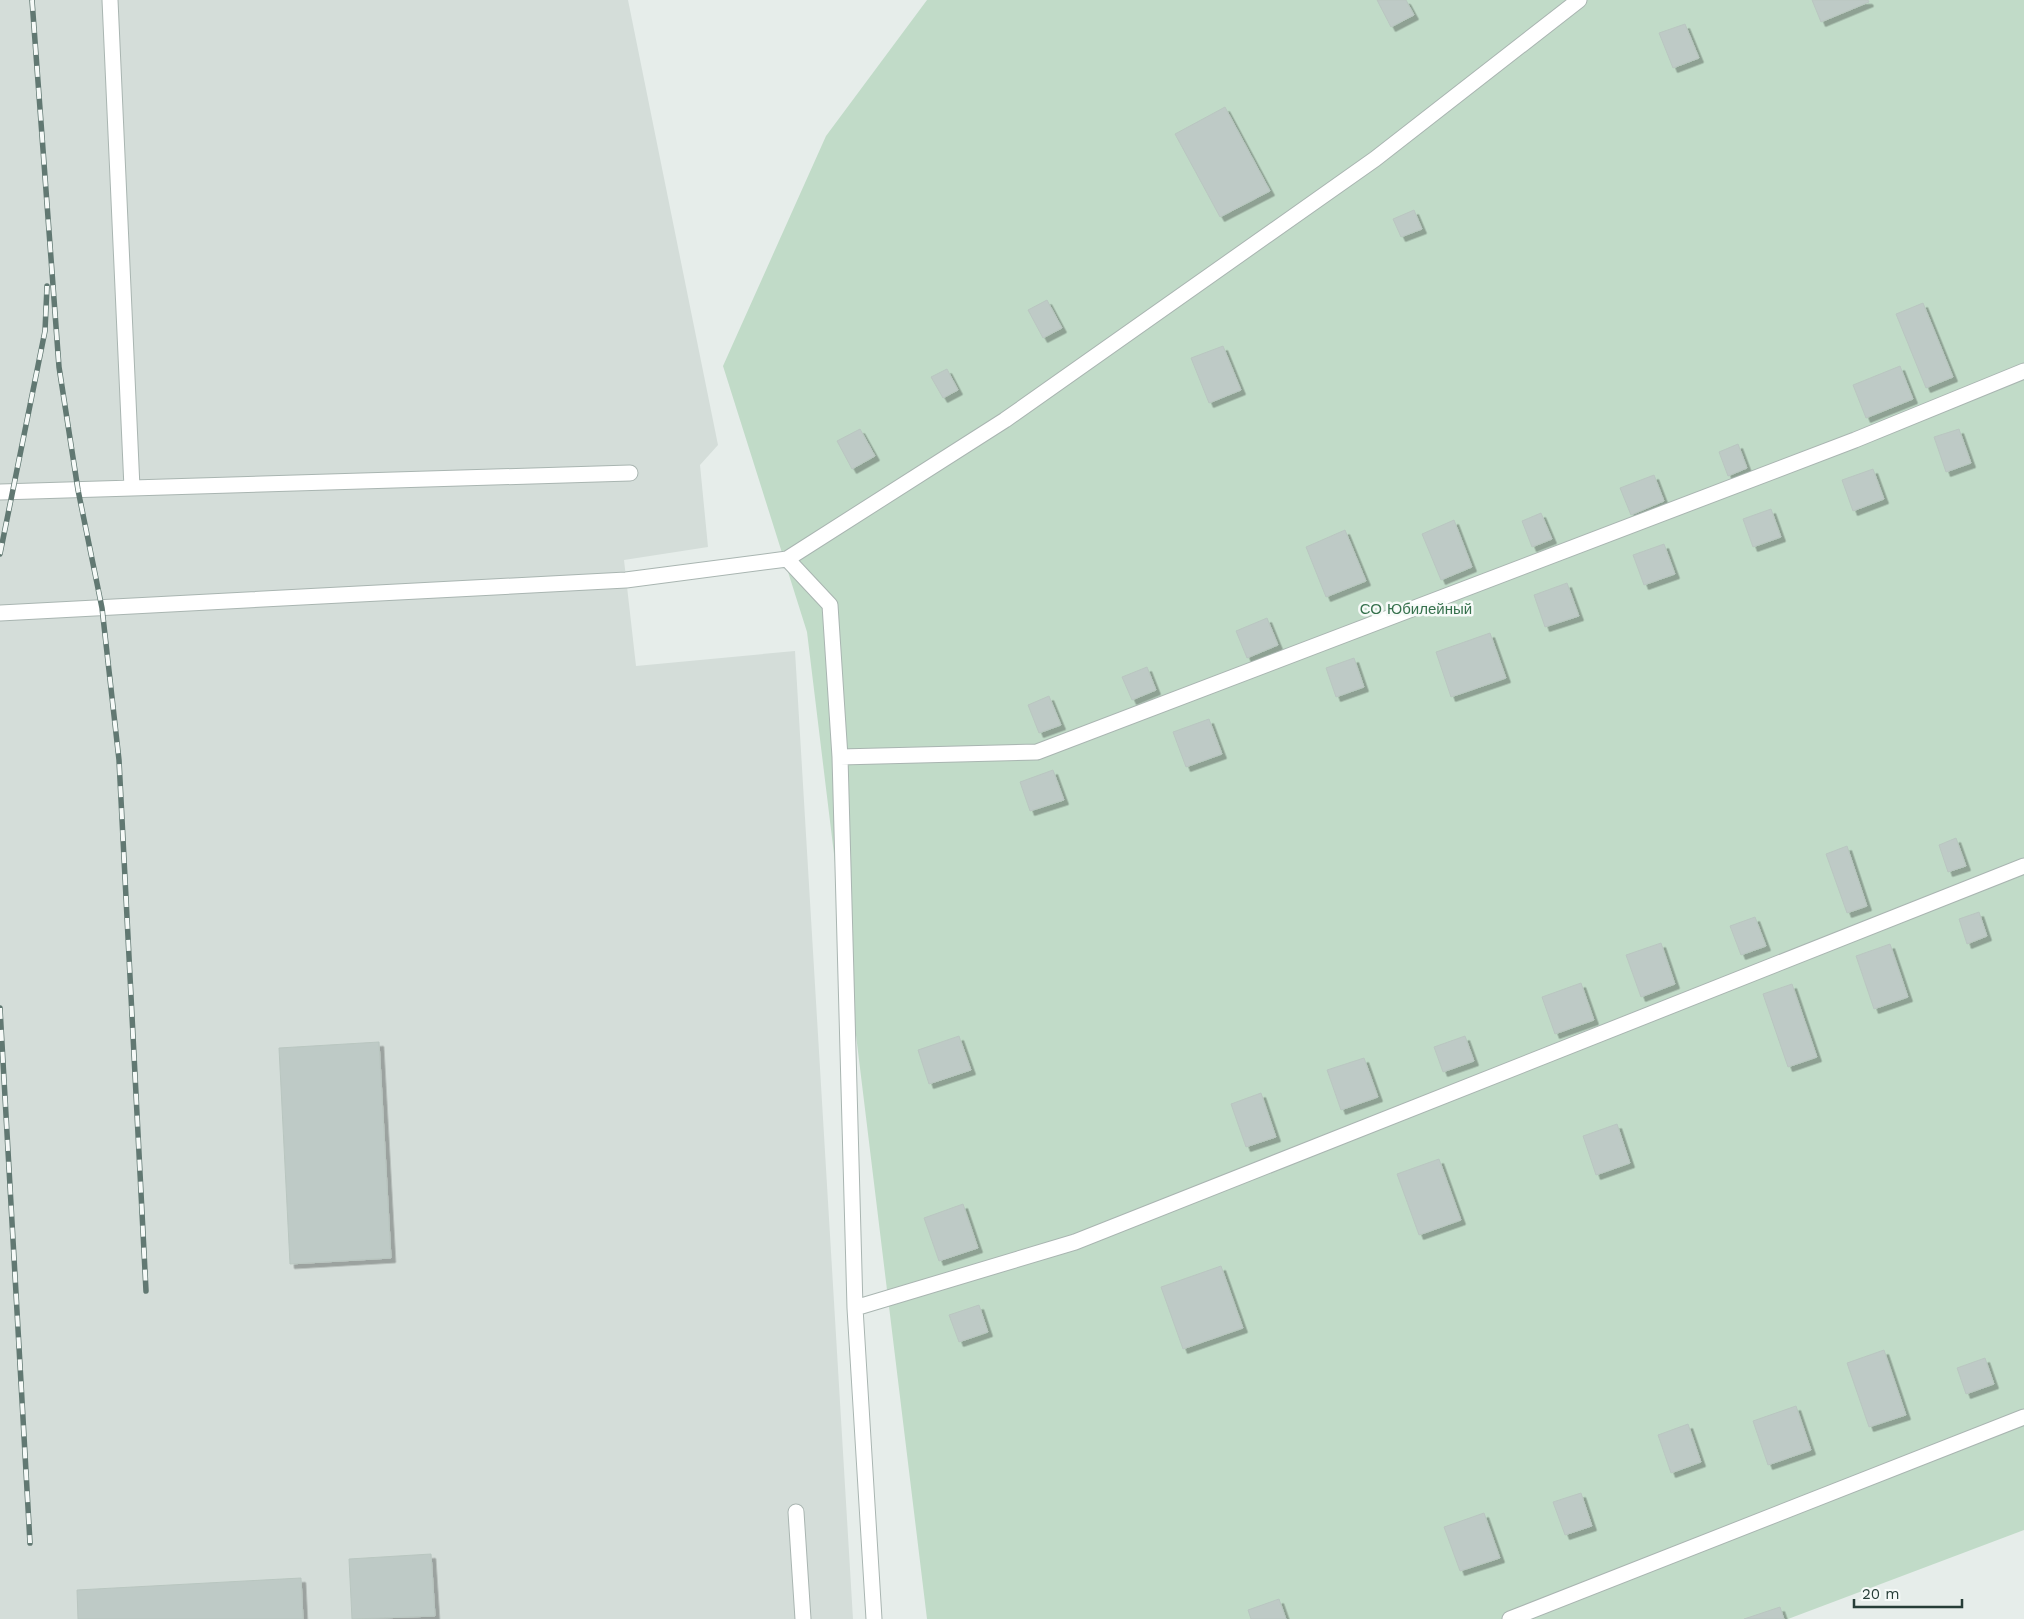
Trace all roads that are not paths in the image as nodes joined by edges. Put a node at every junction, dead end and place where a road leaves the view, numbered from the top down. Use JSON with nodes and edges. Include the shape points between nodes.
{"nodes":[{"id":1,"x":110,"y":0,"type":"edge"},
{"id":2,"x":1579,"y":0,"type":"edge"},
{"id":3,"x":2024,"y":371,"type":"edge"},
{"id":4,"x":630,"y":473,"type":"dead end"},
{"id":5,"x":132,"y":488,"type":"junction"},
{"id":6,"x":0,"y":492,"type":"edge"},
{"id":7,"x":787,"y":559,"type":"junction"},
{"id":8,"x":0,"y":613,"type":"edge"},
{"id":9,"x":840,"y":757,"type":"junction"},
{"id":10,"x":2024,"y":866,"type":"edge"},
{"id":11,"x":855,"y":1308,"type":"junction"},
{"id":12,"x":2024,"y":1416,"type":"edge"},
{"id":13,"x":796,"y":1512,"type":"dead end"},
{"id":14,"x":803,"y":1619,"type":"edge"},
{"id":15,"x":874,"y":1619,"type":"edge"},
{"id":16,"x":1510,"y":1619,"type":"edge"}],
"edges":[{"from":1,"to":5,"type":"lane"},
{"from":2,"to":7,"type":"lane","via":[[1376,159],[1004,420]]},
{"from":3,"to":9,"type":"lane","via":[[1855,440],[1037,752]]},
{"from":4,"to":5,"type":"lane"},
{"from":5,"to":6,"type":"lane"},
{"from":7,"to":8,"type":"lane","via":[[626,580]]},
{"from":7,"to":9,"type":"lane","via":[[830,605]]},
{"from":9,"to":11,"type":"lane"},
{"from":10,"to":11,"type":"lane","via":[[1075,1242]]},
{"from":11,"to":15,"type":"lane"},
{"from":12,"to":16,"type":"lane"},
{"from":13,"to":14,"type":"lane"}]}
